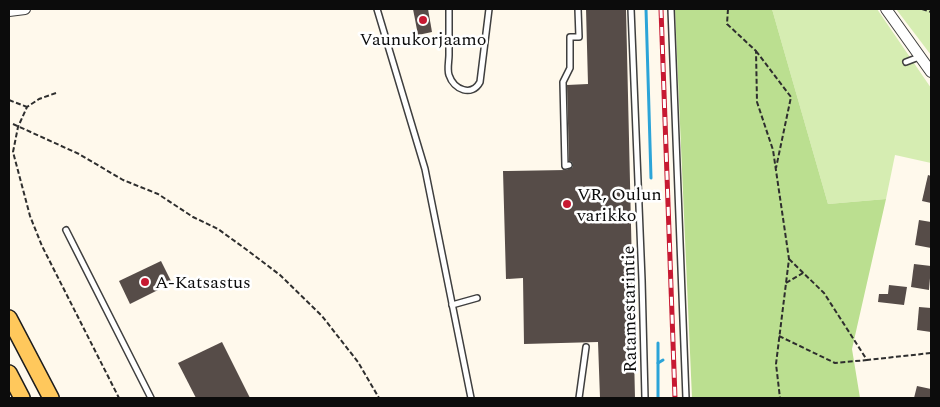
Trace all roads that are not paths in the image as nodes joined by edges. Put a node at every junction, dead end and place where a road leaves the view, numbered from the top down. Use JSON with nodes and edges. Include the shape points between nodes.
{"nodes":[{"id":1,"x":25,"y":9,"type":"edge"},
{"id":2,"x":377,"y":9,"type":"edge"},
{"id":3,"x":449,"y":9,"type":"edge"},
{"id":4,"x":489,"y":9,"type":"edge"},
{"id":5,"x":578,"y":9,"type":"edge"},
{"id":6,"x":671,"y":9,"type":"edge"},
{"id":7,"x":886,"y":9,"type":"edge"},
{"id":8,"x":629,"y":10,"type":"edge"},
{"id":9,"x":9,"y":11,"type":"edge"},
{"id":10,"x":919,"y":57,"type":"junction"},
{"id":11,"x":906,"y":62,"type":"dead end"},
{"id":12,"x":931,"y":72,"type":"edge"},
{"id":13,"x":569,"y":166,"type":"dead end"},
{"id":14,"x":66,"y":230,"type":"dead end"},
{"id":15,"x":477,"y":298,"type":"dead end"},
{"id":16,"x":452,"y":305,"type":"junction"},
{"id":17,"x":9,"y":318,"type":"edge"},
{"id":18,"x":586,"y":347,"type":"dead end"},
{"id":19,"x":9,"y":373,"type":"edge"},
{"id":20,"x":22,"y":398,"type":"edge"},
{"id":21,"x":51,"y":398,"type":"edge"},
{"id":22,"x":151,"y":398,"type":"edge"},
{"id":23,"x":471,"y":398,"type":"edge"},
{"id":24,"x":579,"y":398,"type":"edge"},
{"id":25,"x":645,"y":398,"type":"edge"},
{"id":26,"x":686,"y":398,"type":"edge"}],
"edges":[{"from":1,"to":9,"type":"street"},
{"from":2,"to":16,"type":"lane","via":[[425,169]]},
{"from":3,"to":4,"type":"lane","via":[[448,74],[459,88],[473,90],[480,82]]},
{"from":5,"to":13,"type":"lane","via":[[579,37],[570,37],[570,68],[563,82],[565,166]]},
{"from":6,"to":26,"type":"lane"},
{"from":7,"to":10,"type":"street"},
{"from":8,"to":25,"type":"lane","name":"Ratamestarintie"},
{"from":10,"to":11,"type":"lane"},
{"from":10,"to":12,"type":"street"},
{"from":14,"to":22,"type":"lane"},
{"from":15,"to":16,"type":"lane"},
{"from":16,"to":23,"type":"lane"},
{"from":17,"to":21,"type":"main road"},
{"from":18,"to":24,"type":"lane"},
{"from":19,"to":20,"type":"main road"}]}
